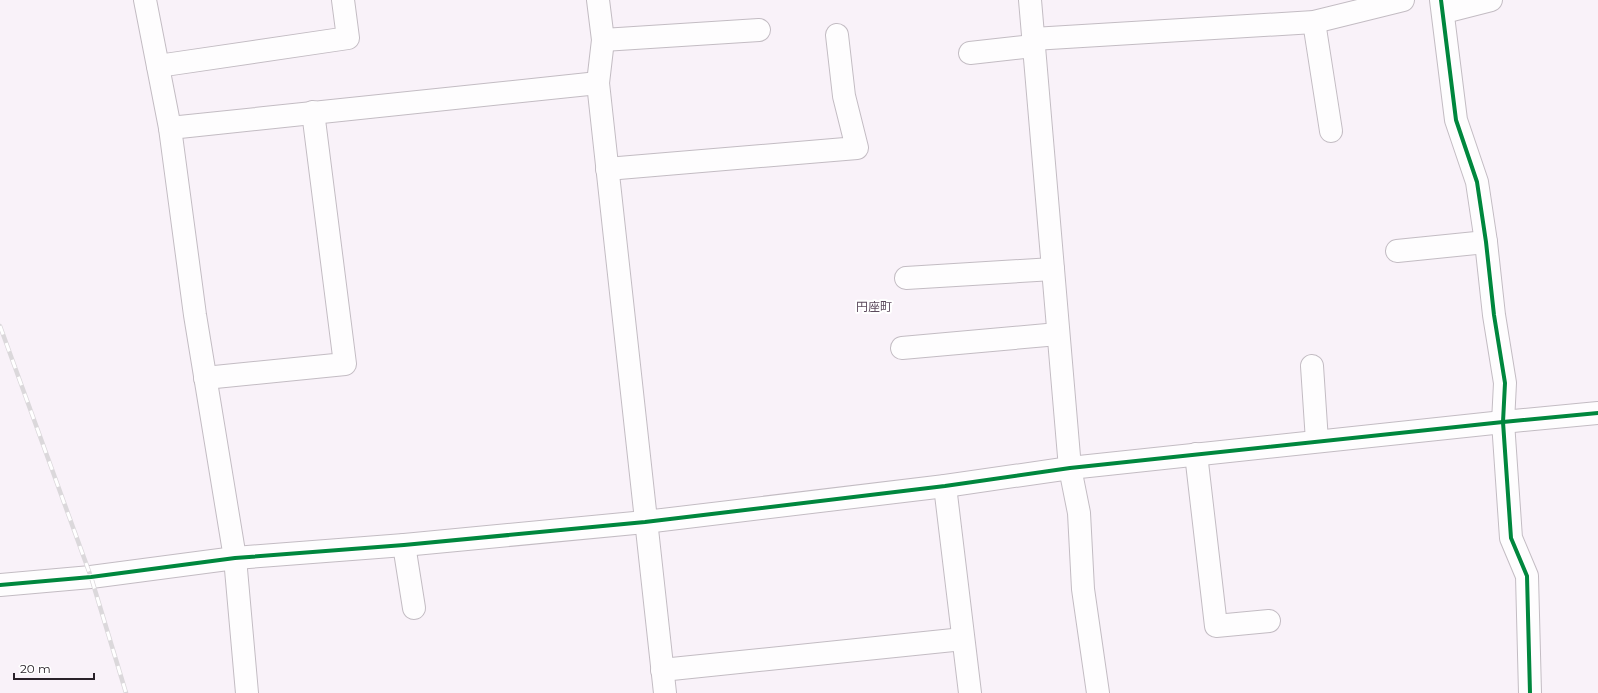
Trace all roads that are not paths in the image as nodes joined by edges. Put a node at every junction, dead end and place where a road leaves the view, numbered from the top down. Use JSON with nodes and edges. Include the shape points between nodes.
{"nodes":[{"id":1,"x":145,"y":0,"type":"edge"},
{"id":2,"x":343,"y":0,"type":"edge"},
{"id":3,"x":598,"y":0,"type":"edge"},
{"id":4,"x":1030,"y":0,"type":"edge"},
{"id":5,"x":1403,"y":0,"type":"edge"},
{"id":6,"x":1491,"y":0,"type":"edge"},
{"id":7,"x":1442,"y":6,"type":"edge"},
{"id":8,"x":1314,"y":22,"type":"junction"},
{"id":9,"x":758,"y":30,"type":"dead end"},
{"id":10,"x":837,"y":35,"type":"dead end"},
{"id":11,"x":603,"y":40,"type":"junction"},
{"id":12,"x":1033,"y":43,"type":"junction"},
{"id":13,"x":970,"y":53,"type":"dead end"},
{"id":14,"x":158,"y":66,"type":"junction"},
{"id":15,"x":598,"y":83,"type":"junction"},
{"id":16,"x":313,"y":112,"type":"junction"},
{"id":17,"x":170,"y":128,"type":"junction"},
{"id":18,"x":1330,"y":131,"type":"dead end"},
{"id":19,"x":607,"y":169,"type":"junction"},
{"id":20,"x":1486,"y":242,"type":"junction"},
{"id":21,"x":1397,"y":251,"type":"dead end"},
{"id":22,"x":1054,"y":269,"type":"junction"},
{"id":23,"x":906,"y":278,"type":"dead end"},
{"id":24,"x":1058,"y":334,"type":"junction"},
{"id":25,"x":902,"y":348,"type":"dead end"},
{"id":26,"x":1312,"y":366,"type":"dead end"},
{"id":27,"x":205,"y":378,"type":"junction"},
{"id":28,"x":1598,"y":413,"type":"edge"},
{"id":29,"x":1503,"y":422,"type":"junction"},
{"id":30,"x":1318,"y":441,"type":"junction"},
{"id":31,"x":1196,"y":454,"type":"junction"},
{"id":32,"x":1070,"y":468,"type":"junction"},
{"id":33,"x":944,"y":486,"type":"junction"},
{"id":34,"x":646,"y":522,"type":"junction"},
{"id":35,"x":404,"y":546,"type":"junction"},
{"id":36,"x":235,"y":558,"type":"junction"},
{"id":37,"x":0,"y":585,"type":"edge"},
{"id":38,"x":414,"y":608,"type":"dead end"},
{"id":39,"x":1269,"y":621,"type":"dead end"},
{"id":40,"x":963,"y":639,"type":"junction"},
{"id":41,"x":662,"y":670,"type":"junction"},
{"id":42,"x":247,"y":693,"type":"edge"},
{"id":43,"x":665,"y":693,"type":"edge"},
{"id":44,"x":970,"y":693,"type":"edge"},
{"id":45,"x":1098,"y":693,"type":"edge"},
{"id":46,"x":1530,"y":693,"type":"edge"}],
"edges":[{"from":1,"to":14,"type":"street"},
{"from":2,"to":14,"type":"street","via":[[348,38]]},
{"from":3,"to":11,"type":"street"},
{"from":4,"to":12,"type":"street"},
{"from":5,"to":8,"type":"street"},
{"from":6,"to":7,"type":"street"},
{"from":7,"to":20,"type":"street","via":[[1456,120],[1477,182]]},
{"from":8,"to":12,"type":"street"},
{"from":8,"to":18,"type":"street"},
{"from":9,"to":11,"type":"street"},
{"from":10,"to":19,"type":"street","via":[[844,96],[856,148]]},
{"from":11,"to":15,"type":"street"},
{"from":12,"to":13,"type":"street"},
{"from":12,"to":22,"type":"street"},
{"from":14,"to":17,"type":"street"},
{"from":15,"to":16,"type":"street"},
{"from":15,"to":19,"type":"street"},
{"from":16,"to":17,"type":"street"},
{"from":16,"to":27,"type":"street","via":[[345,364]]},
{"from":17,"to":27,"type":"street"},
{"from":19,"to":34,"type":"street"},
{"from":20,"to":21,"type":"street"},
{"from":20,"to":29,"type":"street","via":[[1505,383]]},
{"from":22,"to":23,"type":"street"},
{"from":22,"to":24,"type":"street"},
{"from":24,"to":25,"type":"street"},
{"from":24,"to":32,"type":"street"},
{"from":26,"to":30,"type":"street"},
{"from":27,"to":36,"type":"street"},
{"from":28,"to":29,"type":"street"},
{"from":29,"to":30,"type":"street"},
{"from":29,"to":46,"type":"street","via":[[1511,538],[1526,576]]},
{"from":30,"to":31,"type":"street"},
{"from":31,"to":32,"type":"street"},
{"from":31,"to":39,"type":"street","via":[[1216,626]]},
{"from":32,"to":33,"type":"street"},
{"from":32,"to":45,"type":"street","via":[[1079,513],[1083,589]]},
{"from":33,"to":34,"type":"street"},
{"from":33,"to":40,"type":"street"},
{"from":34,"to":35,"type":"street"},
{"from":34,"to":41,"type":"street"},
{"from":35,"to":36,"type":"street"},
{"from":35,"to":38,"type":"street"},
{"from":36,"to":37,"type":"street","via":[[91,577]]},
{"from":36,"to":42,"type":"street"},
{"from":40,"to":41,"type":"street"},
{"from":40,"to":44,"type":"street"},
{"from":41,"to":43,"type":"street"}]}
